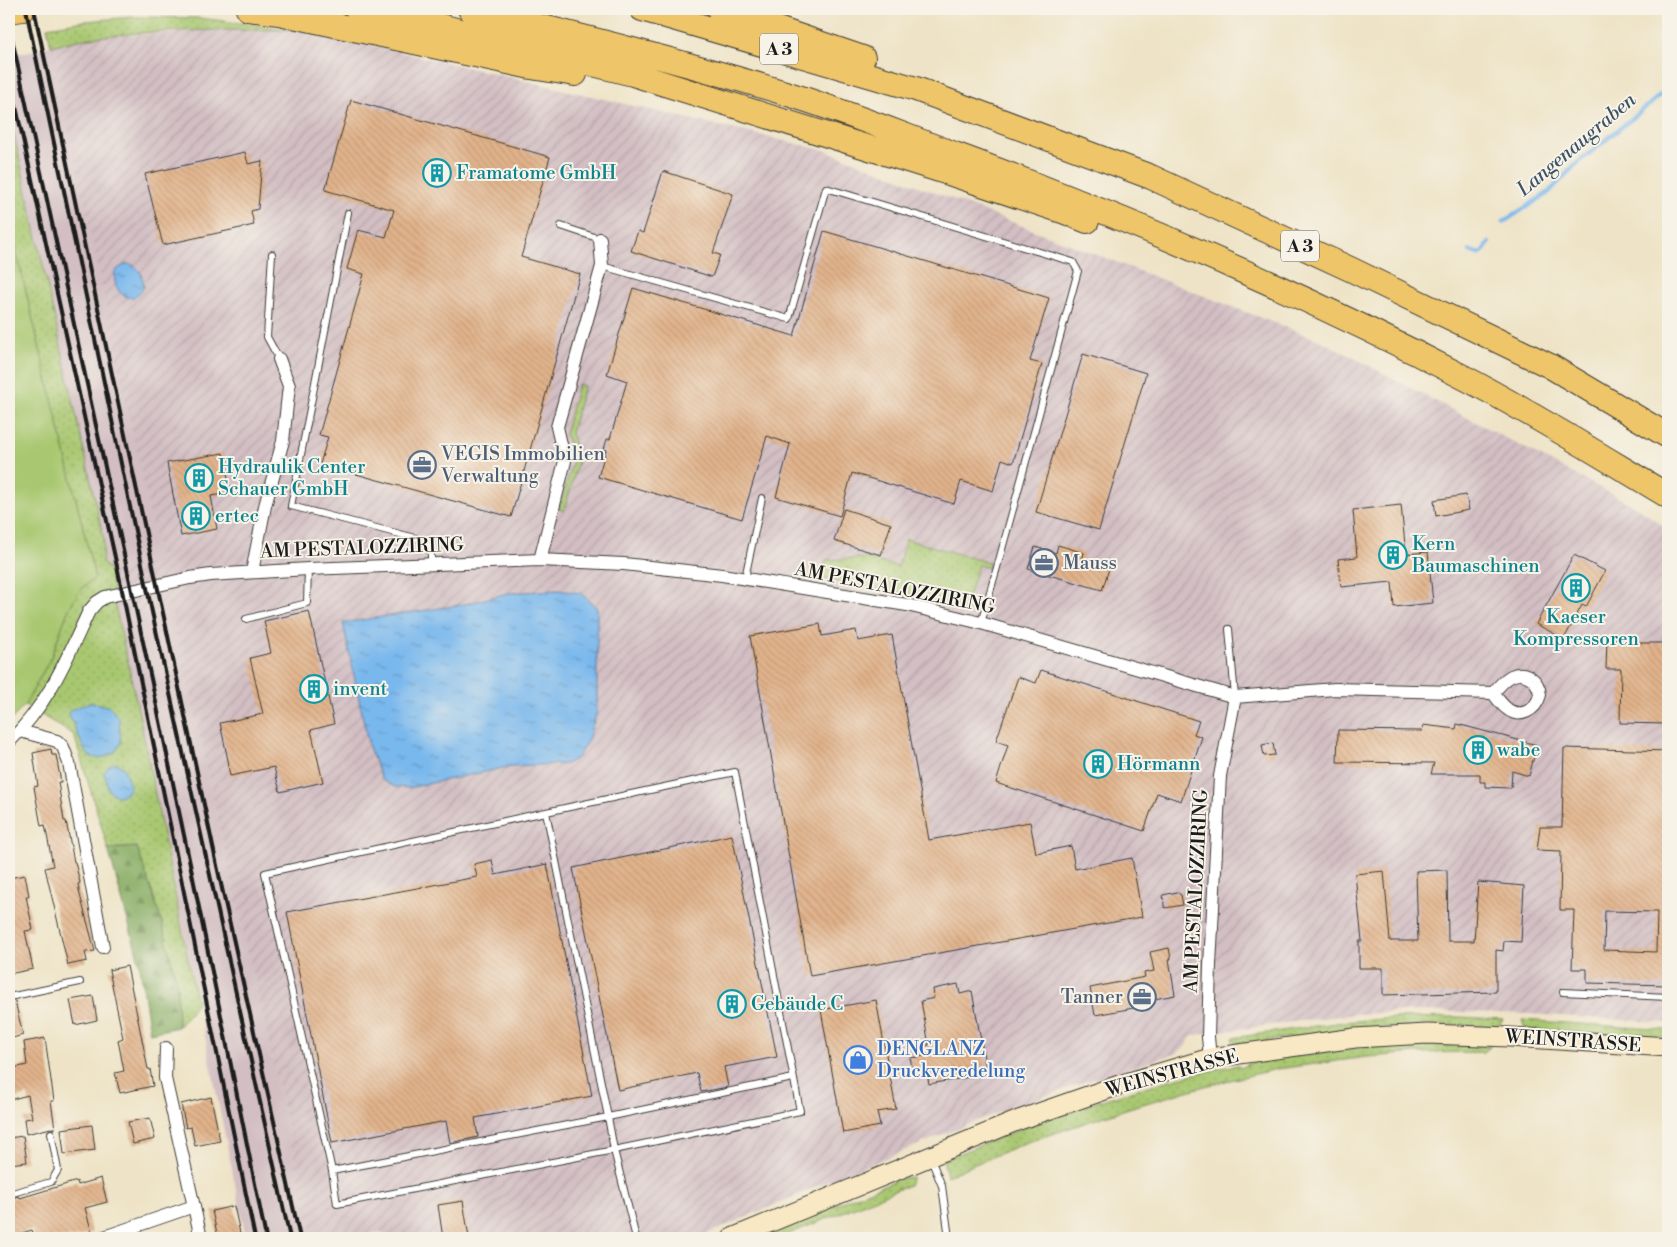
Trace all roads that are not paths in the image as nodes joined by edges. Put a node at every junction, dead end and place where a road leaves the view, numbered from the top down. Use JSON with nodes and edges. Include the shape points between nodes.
{"nodes":[{"id":1,"x":23,"y":9,"type":"edge"},
{"id":2,"x":248,"y":9,"type":"edge"},
{"id":3,"x":357,"y":9,"type":"edge"},
{"id":4,"x":470,"y":9,"type":"edge"},
{"id":5,"x":642,"y":9,"type":"edge"},
{"id":6,"x":719,"y":9,"type":"edge"},
{"id":7,"x":9,"y":11,"type":"edge"},
{"id":8,"x":916,"y":89,"type":"junction"},
{"id":9,"x":738,"y":106,"type":"junction"},
{"id":10,"x":348,"y":213,"type":"dead end"},
{"id":11,"x":560,"y":226,"type":"dead end"},
{"id":12,"x":600,"y":239,"type":"joint"},
{"id":13,"x":272,"y":254,"type":"dead end"},
{"id":14,"x":602,"y":266,"type":"junction"},
{"id":15,"x":1298,"y":295,"type":"junction"},
{"id":16,"x":279,"y":359,"type":"joint"},
{"id":17,"x":1668,"y":436,"type":"edge"},
{"id":18,"x":1668,"y":496,"type":"edge"},
{"id":19,"x":762,"y":498,"type":"dead end"},
{"id":20,"x":540,"y":560,"type":"junction"},
{"id":21,"x":431,"y":564,"type":"junction"},
{"id":22,"x":308,"y":569,"type":"junction"},
{"id":23,"x":252,"y":572,"type":"junction"},
{"id":24,"x":745,"y":578,"type":"junction"},
{"id":25,"x":246,"y":620,"type":"dead end"},
{"id":26,"x":981,"y":623,"type":"junction"},
{"id":27,"x":1229,"y":629,"type":"dead end"},
{"id":28,"x":1493,"y":693,"type":"dead end"},
{"id":29,"x":1235,"y":697,"type":"junction"},
{"id":30,"x":20,"y":731,"type":"junction"},
{"id":31,"x":9,"y":742,"type":"edge"},
{"id":32,"x":546,"y":812,"type":"junction"},
{"id":33,"x":103,"y":947,"type":"dead end"},
{"id":34,"x":80,"y":982,"type":"dead end"},
{"id":35,"x":1563,"y":992,"type":"dead end"},
{"id":36,"x":9,"y":997,"type":"edge"},
{"id":37,"x":1668,"y":997,"type":"edge"},
{"id":38,"x":1668,"y":1047,"type":"edge"},
{"id":39,"x":166,"y":1048,"type":"dead end"},
{"id":40,"x":1210,"y":1058,"type":"junction"},
{"id":41,"x":793,"y":1078,"type":"junction"},
{"id":42,"x":608,"y":1117,"type":"junction"},
{"id":43,"x":51,"y":1133,"type":"dead end"},
{"id":44,"x":614,"y":1150,"type":"junction"},
{"id":45,"x":930,"y":1156,"type":"junction"},
{"id":46,"x":332,"y":1171,"type":"junction"},
{"id":47,"x":9,"y":1194,"type":"edge"},
{"id":48,"x":194,"y":1206,"type":"junction"},
{"id":49,"x":102,"y":1238,"type":"edge"},
{"id":50,"x":201,"y":1238,"type":"edge"},
{"id":51,"x":636,"y":1238,"type":"edge"},
{"id":52,"x":732,"y":1238,"type":"edge"},
{"id":53,"x":949,"y":1238,"type":"edge"}],
"edges":[{"from":1,"to":7,"type":"highway"},
{"from":2,"to":9,"type":"highway"},
{"from":3,"to":9,"type":"highway","via":[[412,19],[633,74]]},
{"from":4,"to":15,"type":"highway","number":"A 3","via":[[612,44],[788,94],[1054,190]]},
{"from":5,"to":8,"type":"highway","number":"A 3"},
{"from":6,"to":8,"type":"highway","via":[[863,58]]},
{"from":8,"to":17,"type":"highway","number":"A 3","via":[[1151,177],[1550,366]]},
{"from":9,"to":15,"type":"highway","via":[[1065,212],[1257,287]]},
{"from":10,"to":21,"type":"lane","via":[[291,506],[427,540]]},
{"from":11,"to":12,"type":"lane"},
{"from":12,"to":14,"type":"street"},
{"from":13,"to":16,"type":"lane","via":[[268,337]]},
{"from":14,"to":20,"type":"street","via":[[557,428],[565,461]]},
{"from":14,"to":26,"type":"lane","via":[[788,319],[826,188],[1073,262],[1078,271]]},
{"from":15,"to":18,"type":"highway","number":"A 3","via":[[1466,379]]},
{"from":16,"to":23,"type":"street","name":"AM PESTALOZZIRING","via":[[289,386],[283,441],[264,506]]},
{"from":19,"to":24,"type":"lane"},
{"from":20,"to":21,"type":"street","name":"AM PESTALOZZIRING"},
{"from":20,"to":24,"type":"street","name":"AM PESTALOZZIRING","via":[[624,564]]},
{"from":21,"to":22,"type":"street","name":"AM PESTALOZZIRING"},
{"from":22,"to":23,"type":"street","name":"AM PESTALOZZIRING"},
{"from":22,"to":25,"type":"lane","via":[[308,603]]},
{"from":23,"to":30,"type":"street","via":[[190,578],[105,597],[96,602],[53,686]]},
{"from":24,"to":26,"type":"street","name":"AM PESTALOZZIRING","via":[[907,605]]},
{"from":26,"to":29,"type":"street","name":"AM PESTALOZZIRING"},
{"from":27,"to":29,"type":"lane"},
{"from":28,"to":29,"type":"street","name":"AM PESTALOZZIRING","via":[[1335,689]]},
{"from":29,"to":40,"type":"street","name":"AM PESTALOZZIRING","via":[[1220,776],[1208,1037]]},
{"from":30,"to":31,"type":"street"},
{"from":30,"to":33,"type":"street","via":[[58,741],[69,763]]},
{"from":32,"to":41,"type":"lane","via":[[735,772]]},
{"from":32,"to":42,"type":"lane"},
{"from":32,"to":46,"type":"lane","via":[[265,873]]},
{"from":34,"to":36,"type":"lane"},
{"from":35,"to":37,"type":"lane"},
{"from":38,"to":40,"type":"main road","name":"WEINSTRASSE","via":[[1427,1034],[1355,1038]]},
{"from":39,"to":48,"type":"street","via":[[166,1078]]},
{"from":40,"to":45,"type":"main road","name":"WEINSTRASSE","via":[[1113,1087]]},
{"from":41,"to":42,"type":"lane"},
{"from":41,"to":44,"type":"lane","via":[[800,1111]]},
{"from":42,"to":44,"type":"lane"},
{"from":42,"to":46,"type":"lane"},
{"from":43,"to":47,"type":"lane","via":[[58,1170],[51,1182]]},
{"from":44,"to":46,"type":"lane","via":[[337,1204]]},
{"from":44,"to":51,"type":"lane"},
{"from":45,"to":52,"type":"main road","name":"WEINSTRASSE"},
{"from":45,"to":53,"type":"lane","via":[[942,1186]]},
{"from":48,"to":49,"type":"street"},
{"from":48,"to":50,"type":"street"}]}
